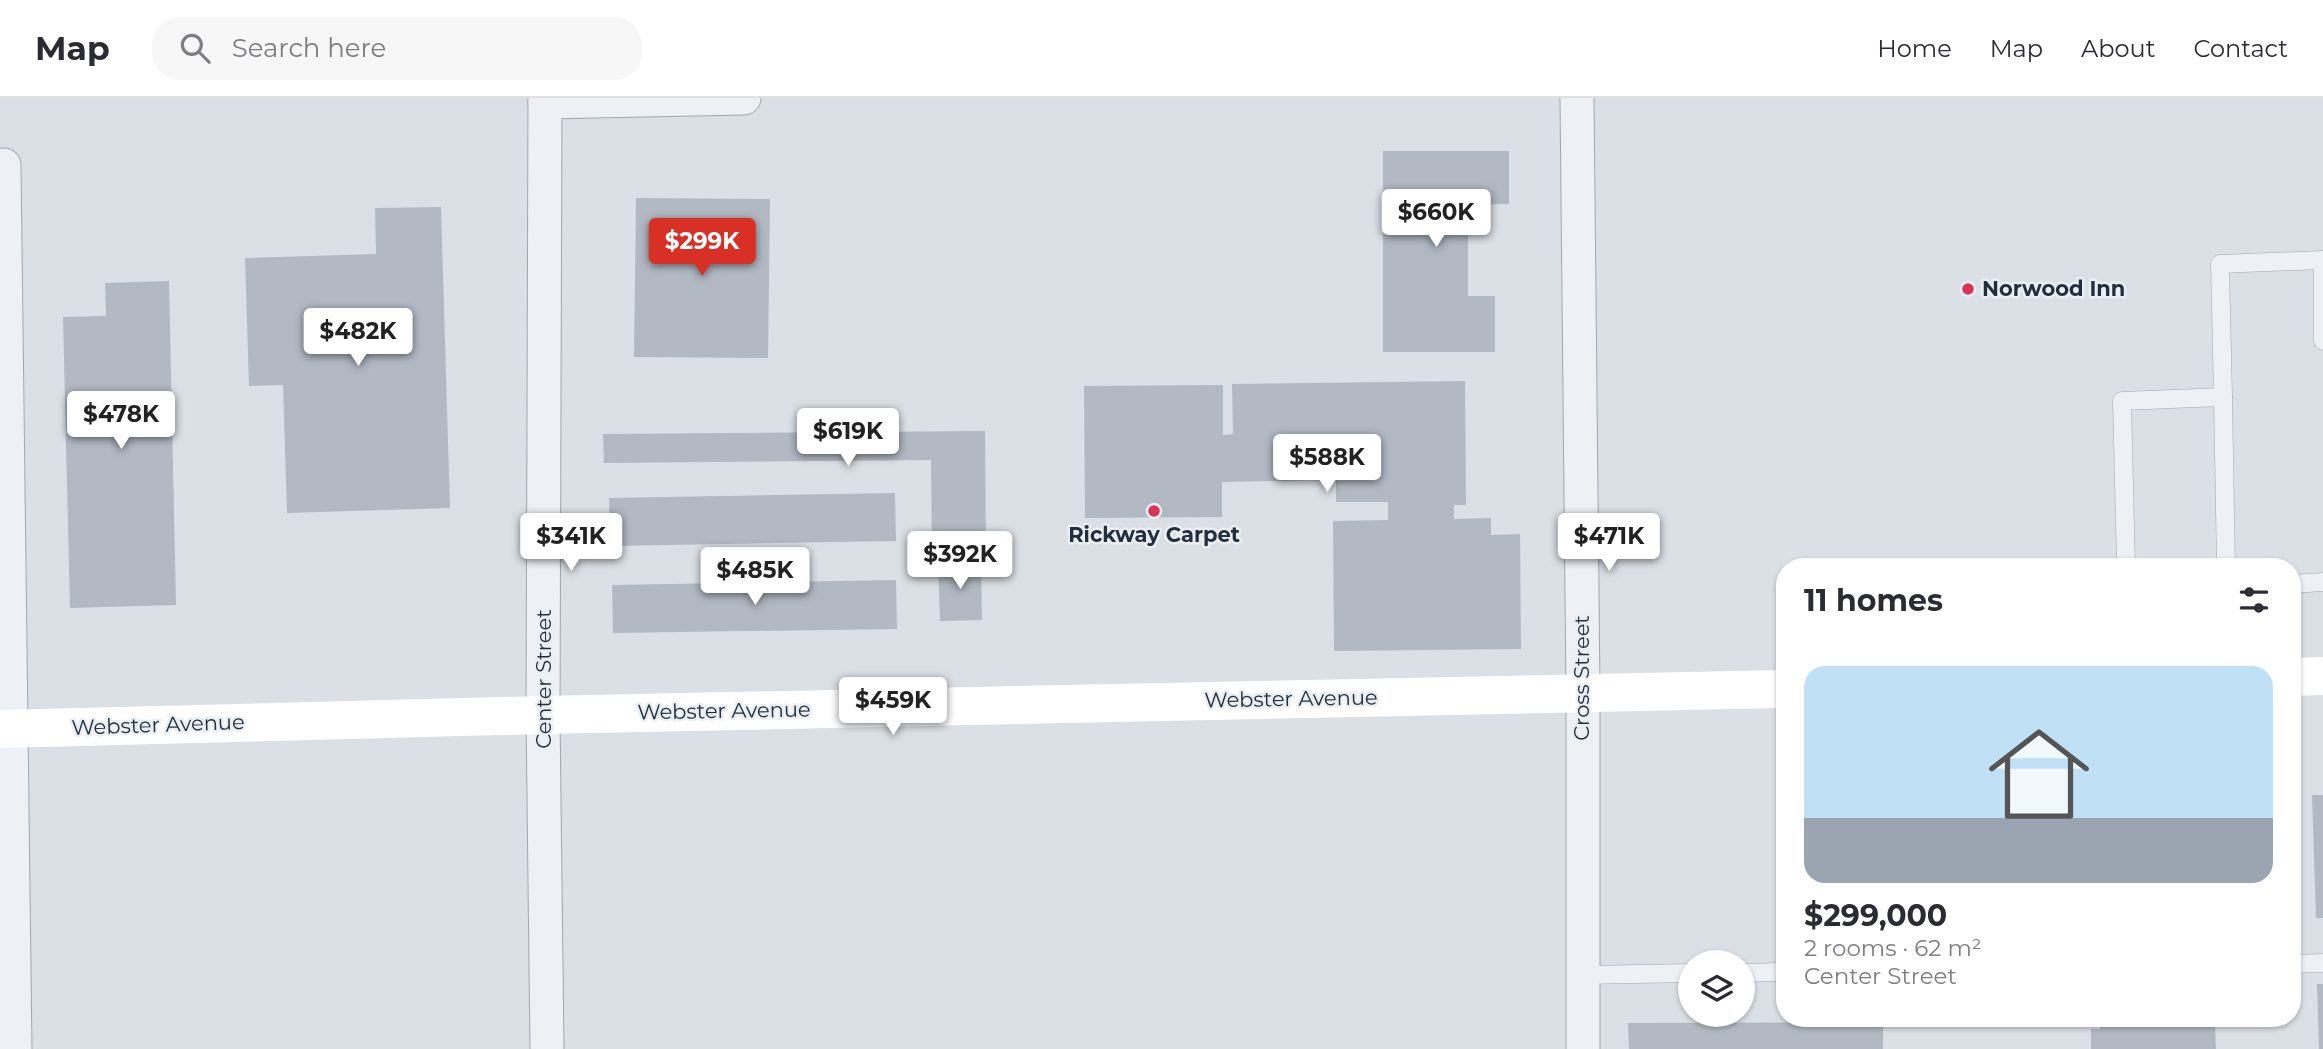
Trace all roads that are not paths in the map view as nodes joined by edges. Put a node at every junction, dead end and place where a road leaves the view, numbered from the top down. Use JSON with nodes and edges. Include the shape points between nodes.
{"nodes":[{"id":1,"x":744,"y":98,"type":"edge"},
{"id":2,"x":1577,"y":98,"type":"edge"},
{"id":3,"x":545,"y":100,"type":"edge"},
{"id":4,"x":4,"y":165,"type":"dead end"},
{"id":5,"x":2323,"y":260,"type":"edge"},
{"id":6,"x":2323,"y":341,"type":"edge"},
{"id":7,"x":2223,"y":397,"type":"junction"},
{"id":8,"x":2126,"y":558,"type":"edge"},
{"id":9,"x":2226,"y":558,"type":"edge"},
{"id":10,"x":2323,"y":582,"type":"edge"},
{"id":11,"x":2301,"y":583,"type":"edge"},
{"id":12,"x":2323,"y":676,"type":"edge"},
{"id":13,"x":2301,"y":677,"type":"edge"},
{"id":14,"x":1776,"y":689,"type":"edge"},
{"id":15,"x":1583,"y":693,"type":"junction"},
{"id":16,"x":544,"y":715,"type":"junction"},
{"id":17,"x":6,"y":729,"type":"edge"},
{"id":18,"x":2323,"y":963,"type":"edge"},
{"id":19,"x":2301,"y":964,"type":"edge"},
{"id":20,"x":1776,"y":972,"type":"edge"},
{"id":21,"x":1678,"y":973,"type":"edge"},
{"id":22,"x":1755,"y":973,"type":"edge"},
{"id":23,"x":1583,"y":975,"type":"junction"},
{"id":24,"x":15,"y":1049,"type":"edge"},
{"id":25,"x":547,"y":1049,"type":"edge"},
{"id":26,"x":1583,"y":1049,"type":"edge"}],
"edges":[{"from":1,"to":3,"type":"street"},
{"from":2,"to":15,"type":"street","name":"Cross Street"},
{"from":3,"to":16,"type":"street","name":"Center Street"},
{"from":4,"to":17,"type":"street"},
{"from":5,"to":6,"type":"lane"},
{"from":5,"to":7,"type":"lane","via":[[2220,264]]},
{"from":7,"to":8,"type":"lane","via":[[2122,401]]},
{"from":7,"to":9,"type":"lane"},
{"from":10,"to":11,"type":"lane"},
{"from":12,"to":13,"type":"street"},
{"from":14,"to":15,"type":"street","name":"Webster Avenue"},
{"from":15,"to":16,"type":"street","name":"Webster Avenue"},
{"from":15,"to":23,"type":"street","name":"Cross Street"},
{"from":16,"to":17,"type":"street","name":"Webster Avenue"},
{"from":16,"to":25,"type":"street","name":"Center Street"},
{"from":17,"to":24,"type":"street"},
{"from":18,"to":19,"type":"lane"},
{"from":20,"to":22,"type":"lane"},
{"from":21,"to":23,"type":"lane"},
{"from":23,"to":26,"type":"street","name":"Cross Street"}]}
